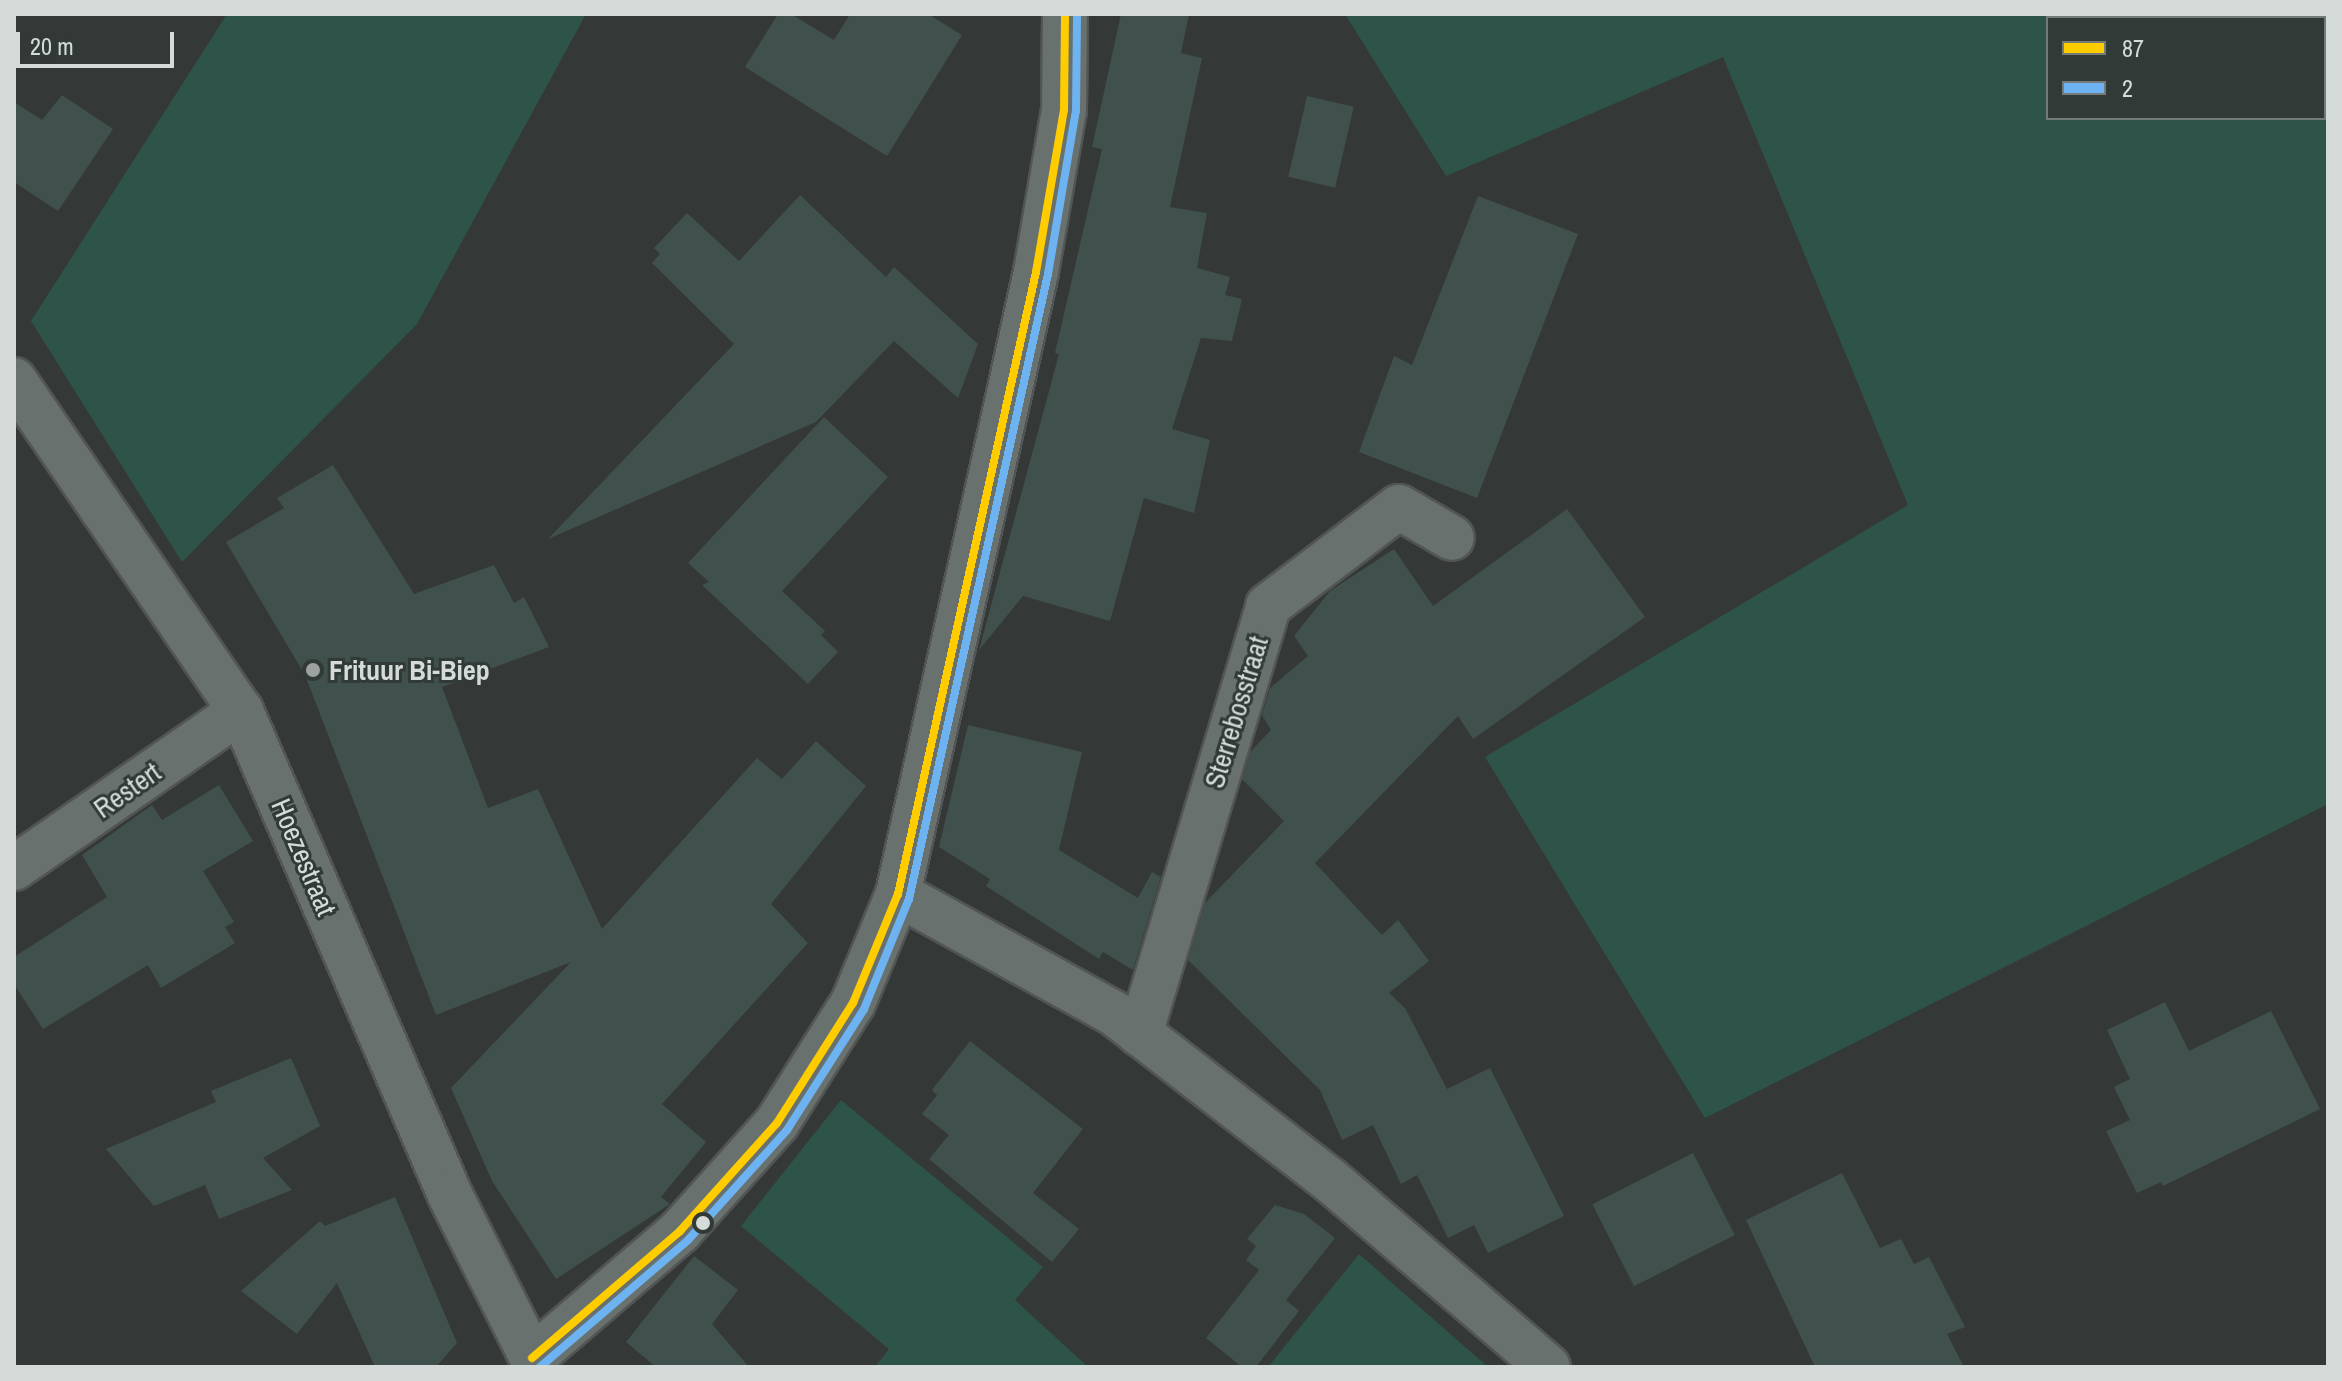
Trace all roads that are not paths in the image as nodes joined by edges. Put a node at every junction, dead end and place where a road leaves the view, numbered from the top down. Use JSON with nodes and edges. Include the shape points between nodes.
{"nodes":[{"id":1,"x":1065,"y":14,"type":"edge"},
{"id":2,"x":14,"y":380,"type":"edge"},
{"id":3,"x":1452,"y":538,"type":"dead end"},
{"id":4,"x":241,"y":711,"type":"junction"},
{"id":5,"x":14,"y":868,"type":"edge"},
{"id":6,"x":898,"y":894,"type":"junction"},
{"id":7,"x":1140,"y":1034,"type":"junction"},
{"id":8,"x":534,"y":1362,"type":"edge"},
{"id":9,"x":1548,"y":1367,"type":"edge"}],
"edges":[{"from":1,"to":6,"type":"street","via":[[1064,110],[1036,272]]},
{"from":2,"to":4,"type":"street","name":"Hoezestraat"},
{"from":3,"to":7,"type":"street","name":"Sterrebosstraat","via":[[1399,507],[1268,606]]},
{"from":4,"to":5,"type":"street","name":"Restert"},
{"from":4,"to":8,"type":"street","name":"Hoezestraat","via":[[450,1195]]},
{"from":6,"to":7,"type":"street","via":[[1115,1014]]},
{"from":6,"to":8,"type":"street","via":[[853,1003],[777,1123],[680,1231]]},
{"from":7,"to":9,"type":"street","via":[[1330,1180]]}]}
